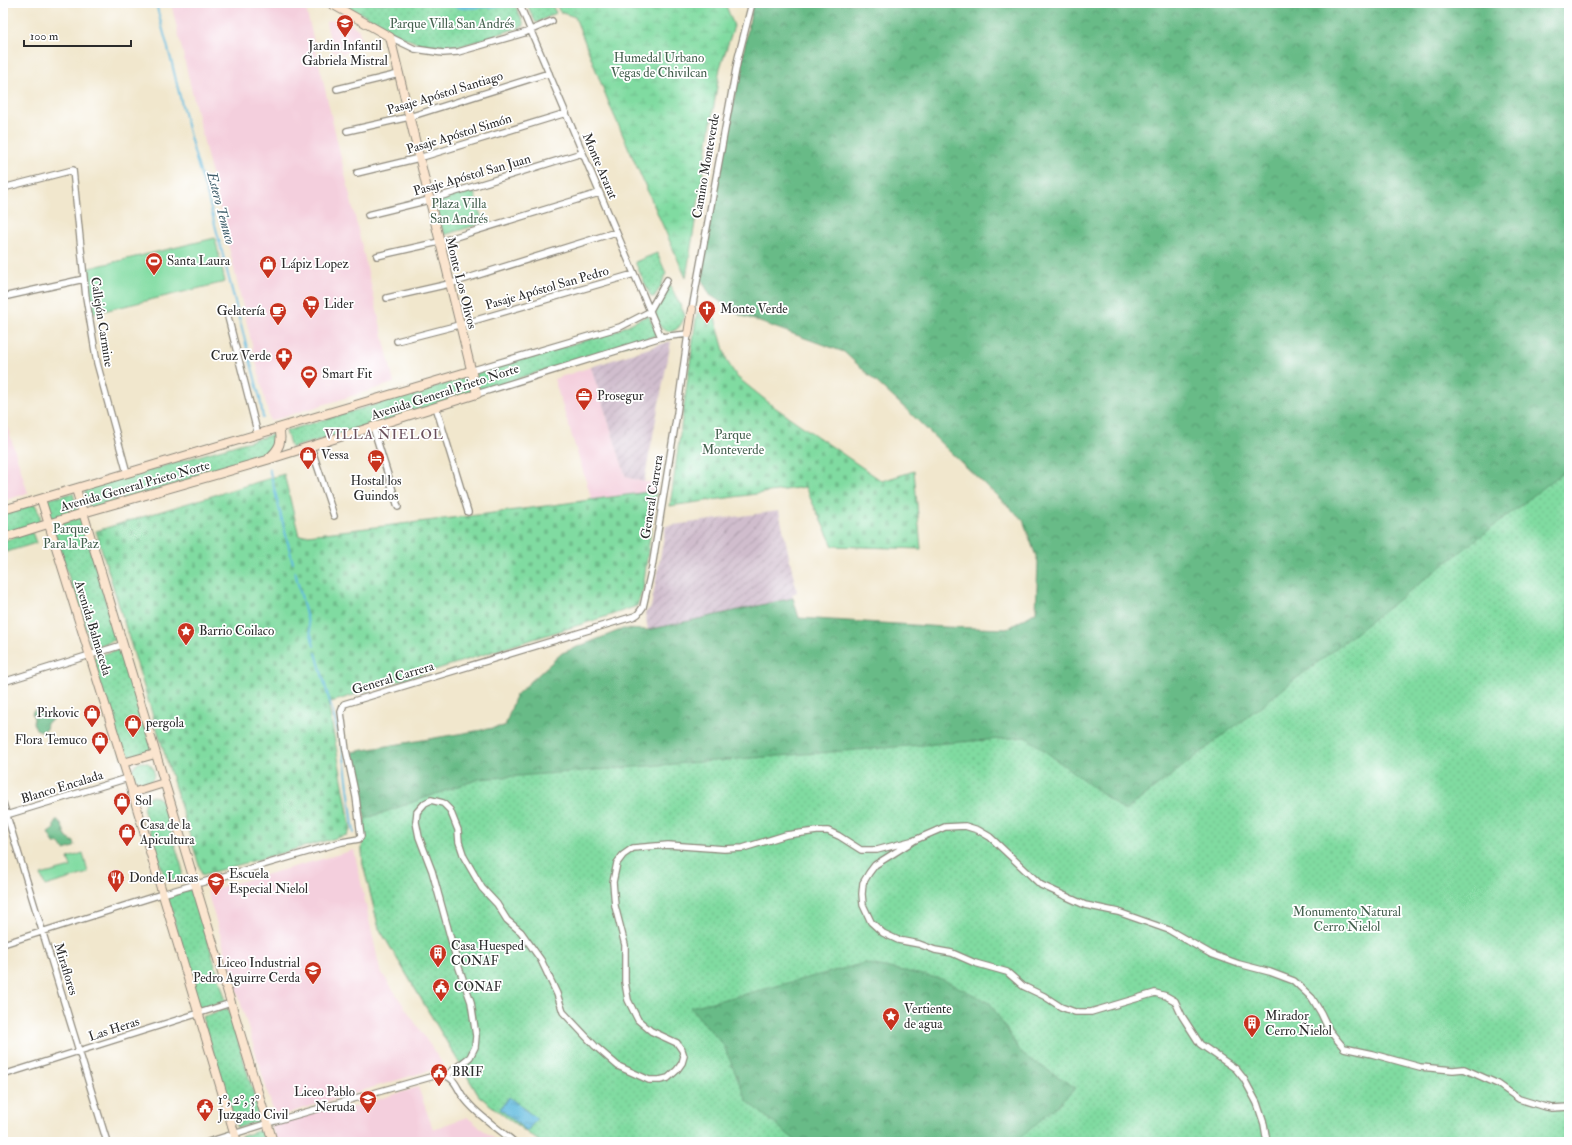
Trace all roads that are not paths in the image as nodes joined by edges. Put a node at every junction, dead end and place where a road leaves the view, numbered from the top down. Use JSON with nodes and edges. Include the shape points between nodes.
{"nodes":[{"id":1,"x":330,"y":3,"type":"edge"},
{"id":2,"x":519,"y":3,"type":"edge"},
{"id":3,"x":752,"y":3,"type":"edge"},
{"id":4,"x":552,"y":21,"type":"dead end"},
{"id":5,"x":531,"y":30,"type":"junction"},
{"id":6,"x":390,"y":37,"type":"junction"},
{"id":7,"x":548,"y":73,"type":"junction"},
{"id":8,"x":399,"y":74,"type":"junction"},
{"id":9,"x":337,"y":89,"type":"dead end"},
{"id":10,"x":566,"y":113,"type":"junction"},
{"id":11,"x":409,"y":116,"type":"junction"},
{"id":12,"x":347,"y":131,"type":"dead end"},
{"id":13,"x":582,"y":153,"type":"junction"},
{"id":14,"x":419,"y":158,"type":"junction"},
{"id":15,"x":357,"y":173,"type":"dead end"},
{"id":16,"x":3,"y":188,"type":"edge"},
{"id":17,"x":600,"y":193,"type":"junction"},
{"id":18,"x":429,"y":200,"type":"junction"},
{"id":19,"x":368,"y":215,"type":"dead end"},
{"id":20,"x":616,"y":232,"type":"junction"},
{"id":21,"x":439,"y":242,"type":"junction"},
{"id":22,"x":377,"y":256,"type":"dead end"},
{"id":23,"x":634,"y":274,"type":"junction"},
{"id":24,"x":84,"y":279,"type":"junction"},
{"id":25,"x":667,"y":280,"type":"dead end"},
{"id":26,"x":449,"y":284,"type":"junction"},
{"id":27,"x":3,"y":297,"type":"edge"},
{"id":28,"x":387,"y":298,"type":"dead end"},
{"id":29,"x":692,"y":309,"type":"joint"},
{"id":30,"x":649,"y":312,"type":"junction"},
{"id":31,"x":228,"y":317,"type":"dead end"},
{"id":32,"x":459,"y":325,"type":"junction"},
{"id":33,"x":688,"y":334,"type":"junction"},
{"id":34,"x":661,"y":336,"type":"junction"},
{"id":35,"x":397,"y":340,"type":"dead end"},
{"id":36,"x":470,"y":371,"type":"junction"},
{"id":37,"x":477,"y":394,"type":"junction"},
{"id":38,"x":436,"y":407,"type":"junction"},
{"id":39,"x":373,"y":427,"type":"junction"},
{"id":40,"x":279,"y":428,"type":"junction"},
{"id":41,"x":258,"y":434,"type":"junction"},
{"id":42,"x":311,"y":447,"type":"junction"},
{"id":43,"x":267,"y":460,"type":"junction"},
{"id":44,"x":127,"y":473,"type":"junction"},
{"id":45,"x":76,"y":489,"type":"junction"},
{"id":46,"x":41,"y":499,"type":"junction"},
{"id":47,"x":398,"y":507,"type":"dead end"},
{"id":48,"x":3,"y":510,"type":"edge"},
{"id":49,"x":468,"y":512,"type":"dead end"},
{"id":50,"x":83,"y":513,"type":"junction"},
{"id":51,"x":334,"y":516,"type":"dead end"},
{"id":52,"x":48,"y":524,"type":"junction"},
{"id":53,"x":3,"y":538,"type":"edge"},
{"id":54,"x":122,"y":644,"type":"junction"},
{"id":55,"x":89,"y":655,"type":"junction"},
{"id":56,"x":3,"y":682,"type":"edge"},
{"id":57,"x":155,"y":754,"type":"junction"},
{"id":58,"x":123,"y":763,"type":"junction"},
{"id":59,"x":128,"y":778,"type":"junction"},
{"id":60,"x":164,"y":783,"type":"junction"},
{"id":61,"x":132,"y":792,"type":"junction"},
{"id":62,"x":3,"y":804,"type":"edge"},
{"id":63,"x":5,"y":815,"type":"edge"},
{"id":64,"x":915,"y":840,"type":"junction"},
{"id":65,"x":195,"y":884,"type":"junction"},
{"id":66,"x":162,"y":894,"type":"junction"},
{"id":67,"x":42,"y":932,"type":"junction"},
{"id":68,"x":3,"y":944,"type":"edge"},
{"id":69,"x":231,"y":1003,"type":"junction"},
{"id":70,"x":198,"y":1013,"type":"junction"},
{"id":71,"x":79,"y":1052,"type":"junction"},
{"id":72,"x":3,"y":1075,"type":"edge"},
{"id":73,"x":447,"y":1076,"type":"junction"},
{"id":74,"x":1569,"y":1107,"type":"edge"},
{"id":75,"x":267,"y":1124,"type":"junction"},
{"id":76,"x":236,"y":1138,"type":"edge"},
{"id":77,"x":107,"y":1142,"type":"edge"},
{"id":78,"x":208,"y":1142,"type":"edge"},
{"id":79,"x":273,"y":1142,"type":"edge"},
{"id":80,"x":514,"y":1142,"type":"edge"},
{"id":81,"x":1267,"y":1142,"type":"edge"}],
"edges":[{"from":1,"to":6,"type":"main road"},
{"from":2,"to":5,"type":"street","name":"Monte Ararat"},
{"from":3,"to":29,"type":"street","name":"Camino Monteverde","via":[[738,58]]},
{"from":4,"to":5,"type":"street"},
{"from":5,"to":6,"type":"street","via":[[458,52],[443,53],[415,49]]},
{"from":5,"to":7,"type":"street","name":"Monte Ararat"},
{"from":6,"to":8,"type":"main road","name":"Monte Los Olivos"},
{"from":7,"to":10,"type":"street","name":"Monte Ararat"},
{"from":7,"to":11,"type":"street","name":"Pasaje Apóstol Santiago"},
{"from":8,"to":9,"type":"street"},
{"from":8,"to":11,"type":"main road","name":"Monte Los Olivos"},
{"from":10,"to":13,"type":"street","name":"Monte Ararat"},
{"from":10,"to":14,"type":"street","name":"Pasaje Apóstol Simón"},
{"from":11,"to":12,"type":"street","name":"Pasaje Apóstol Santiago"},
{"from":11,"to":14,"type":"main road","name":"Monte Los Olivos"},
{"from":13,"to":17,"type":"street","name":"Monte Ararat"},
{"from":13,"to":18,"type":"street","name":"Pasaje Apóstol San Juan"},
{"from":14,"to":15,"type":"street","name":"Pasaje Apóstol Simón"},
{"from":14,"to":18,"type":"main road","name":"Monte Los Olivos"},
{"from":16,"to":24,"type":"street","name":"Callejón Carmine","via":[[73,170]]},
{"from":17,"to":20,"type":"street","name":"Monte Ararat"},
{"from":17,"to":21,"type":"street"},
{"from":18,"to":19,"type":"street","name":"Pasaje Apóstol San Juan"},
{"from":18,"to":21,"type":"main road","name":"Monte Los Olivos"},
{"from":20,"to":23,"type":"street","name":"Monte Ararat"},
{"from":20,"to":26,"type":"street"},
{"from":21,"to":22,"type":"street"},
{"from":21,"to":26,"type":"main road","name":"Monte Los Olivos"},
{"from":23,"to":30,"type":"street","name":"Monte Ararat"},
{"from":23,"to":32,"type":"street","name":"Pasaje Apóstol San Pedro"},
{"from":24,"to":27,"type":"street"},
{"from":24,"to":44,"type":"street","name":"Callejón Carmine","via":[[97,363]]},
{"from":25,"to":30,"type":"street"},
{"from":26,"to":28,"type":"street"},
{"from":26,"to":32,"type":"main road","name":"Monte Los Olivos"},
{"from":29,"to":33,"type":"main road","name":"Camino Monteverde"},
{"from":30,"to":34,"type":"street","name":"Monte Ararat"},
{"from":30,"to":36,"type":"street","name":"Avenida General Prieto Norte","via":[[613,330]]},
{"from":31,"to":41,"type":"street"},
{"from":32,"to":35,"type":"street","name":"Pasaje Apóstol San Pedro"},
{"from":32,"to":36,"type":"main road","name":"Monte Los Olivos"},
{"from":33,"to":34,"type":"street","name":"Avenida General Prieto Norte"},
{"from":33,"to":65,"type":"street","name":"General Carrera","via":[[661,516],[647,596],[641,611],[635,616],[344,704],[341,712],[356,797],[361,836],[359,839]]},
{"from":34,"to":37,"type":"street","name":"Avenida General Prieto Norte"},
{"from":36,"to":37,"type":"main road","name":"Monte Los Olivos"},
{"from":36,"to":40,"type":"main road","name":"Avenida General Prieto Norte"},
{"from":37,"to":38,"type":"main road","name":"Avenida General Prieto Norte"},
{"from":38,"to":39,"type":"main road","name":"Avenida General Prieto Norte"},
{"from":38,"to":49,"type":"street"},
{"from":39,"to":42,"type":"main road","name":"Avenida General Prieto Norte"},
{"from":39,"to":47,"type":"street"},
{"from":40,"to":41,"type":"main road","name":"Avenida General Prieto Norte"},
{"from":40,"to":43,"type":"main road","via":[[281,444]]},
{"from":41,"to":44,"type":"main road","name":"Avenida General Prieto Norte"},
{"from":42,"to":43,"type":"main road","name":"Avenida General Prieto Norte"},
{"from":42,"to":51,"type":"street"},
{"from":43,"to":50,"type":"main road","name":"Avenida General Prieto Norte"},
{"from":44,"to":45,"type":"main road","name":"Avenida General Prieto Norte"},
{"from":45,"to":46,"type":"main road","name":"Avenida General Prieto Norte"},
{"from":45,"to":50,"type":"main road","name":"Avenida Balmaceda"},
{"from":46,"to":48,"type":"main road","name":"Avenida General Prieto Norte"},
{"from":46,"to":52,"type":"main road","name":"Avenida Balmaceda"},
{"from":50,"to":52,"type":"main road","name":"Avenida General Prieto Norte"},
{"from":50,"to":54,"type":"main road","name":"Avenida Balmaceda"},
{"from":52,"to":53,"type":"main road","name":"Avenida General Prieto Norte"},
{"from":52,"to":55,"type":"main road","name":"Avenida Balmaceda"},
{"from":54,"to":55,"type":"street"},
{"from":54,"to":57,"type":"main road","name":"Avenida Balmaceda"},
{"from":55,"to":56,"type":"street"},
{"from":55,"to":58,"type":"main road","name":"Avenida Balmaceda"},
{"from":57,"to":58,"type":"main road"},
{"from":57,"to":60,"type":"main road","name":"Avenida Balmaceda"},
{"from":58,"to":59,"type":"main road","name":"Avenida Balmaceda"},
{"from":59,"to":61,"type":"main road","name":"Avenida Balmaceda"},
{"from":59,"to":63,"type":"street","name":"Blanco Encalada"},
{"from":60,"to":61,"type":"main road"},
{"from":60,"to":65,"type":"main road","name":"Avenida Balmaceda"},
{"from":61,"to":66,"type":"main road","name":"Avenida Balmaceda"},
{"from":62,"to":63,"type":"street","name":"Miraflores"},
{"from":63,"to":67,"type":"street","name":"Miraflores"},
{"from":64,"to":73,"type":"street","via":[[877,850],[861,850],[828,831],[817,831],[786,835],[744,848],[668,845],[633,848],[623,855],[617,863],[612,882],[625,945],[625,982],[628,1000],[638,1020],[651,1031],[677,1043],[684,1056],[677,1070],[668,1078],[649,1080],[618,1066],[563,1012],[541,960],[521,932],[507,920],[482,888],[464,857],[450,810],[443,803],[431,800],[425,803],[417,812],[419,837],[432,871],[471,1002],[476,1043],[468,1060]]},
{"from":64,"to":74,"type":"street","via":[[945,827],[965,826],[978,830],[990,837],[1042,884],[1086,904],[1169,930],[1211,954],[1294,981],[1312,998],[1329,1030],[1344,1048],[1420,1068],[1464,1068],[1498,1084],[1519,1099],[1552,1108]]},
{"from":64,"to":81,"type":"street","via":[[875,864],[863,883],[863,905],[871,922],[882,933],[1007,972],[1024,986],[1075,1012],[1091,1012],[1155,993],[1166,996],[1175,1001],[1200,1044],[1236,1069],[1244,1079],[1258,1103]]},
{"from":65,"to":66,"type":"street","name":"General Carrera"},
{"from":65,"to":69,"type":"main road","name":"Avenida Balmaceda"},
{"from":66,"to":67,"type":"street","name":"General Carrera"},
{"from":66,"to":70,"type":"main road","name":"Avenida Balmaceda"},
{"from":67,"to":68,"type":"street","name":"General Carrera"},
{"from":67,"to":71,"type":"street","name":"Miraflores"},
{"from":69,"to":70,"type":"street","name":"Las Heras"},
{"from":69,"to":75,"type":"main road","name":"Avenida Balmaceda"},
{"from":70,"to":71,"type":"street","name":"Las Heras"},
{"from":70,"to":76,"type":"main road","name":"Avenida Balmaceda"},
{"from":71,"to":72,"type":"street","name":"Las Heras"},
{"from":71,"to":77,"type":"street","name":"Miraflores"},
{"from":73,"to":75,"type":"street","via":[[436,1075]]},
{"from":73,"to":80,"type":"street","via":[[452,1078],[474,1109]]},
{"from":75,"to":76,"type":"street"},
{"from":75,"to":79,"type":"main road","name":"Avenida Balmaceda"},
{"from":76,"to":78,"type":"street"}]}
